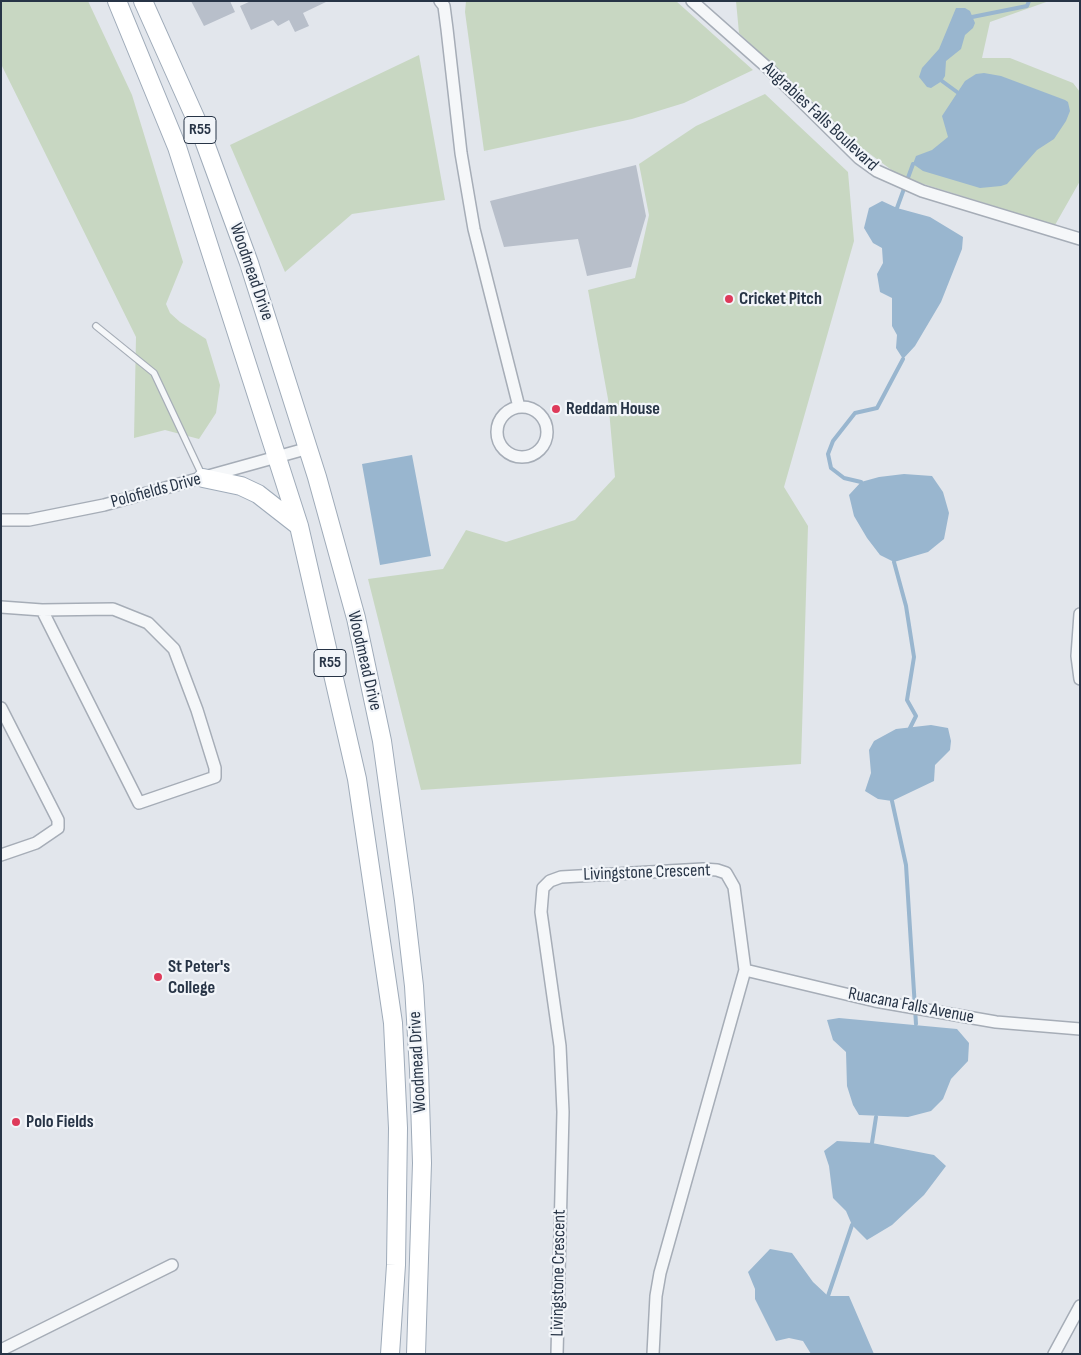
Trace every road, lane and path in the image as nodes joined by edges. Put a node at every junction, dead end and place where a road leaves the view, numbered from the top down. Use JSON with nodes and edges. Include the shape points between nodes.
{"nodes":[{"id":1,"x":117,"y":1,"type":"edge"},
{"id":2,"x":143,"y":1,"type":"edge"},
{"id":3,"x":692,"y":1,"type":"edge"},
{"id":4,"x":443,"y":3,"type":"edge"},
{"id":5,"x":1080,"y":239,"type":"edge"},
{"id":6,"x":96,"y":326,"type":"dead end"},
{"id":7,"x":519,"y":407,"type":"junction"},
{"id":8,"x":309,"y":448,"type":"junction"},
{"id":9,"x":278,"y":457,"type":"junction"},
{"id":10,"x":203,"y":478,"type":"junction"},
{"id":11,"x":1,"y":520,"type":"edge"},
{"id":12,"x":299,"y":526,"type":"junction"},
{"id":13,"x":1,"y":607,"type":"edge"},
{"id":14,"x":42,"y":610,"type":"junction"},
{"id":15,"x":1080,"y":615,"type":"edge"},
{"id":16,"x":1080,"y":678,"type":"edge"},
{"id":17,"x":1,"y":708,"type":"edge"},
{"id":18,"x":1,"y":856,"type":"edge"},
{"id":19,"x":745,"y":970,"type":"junction"},
{"id":20,"x":1080,"y":1028,"type":"edge"},
{"id":21,"x":172,"y":1265,"type":"dead end"},
{"id":22,"x":1079,"y":1310,"type":"edge"},
{"id":23,"x":1,"y":1350,"type":"edge"},
{"id":24,"x":390,"y":1354,"type":"edge"},
{"id":25,"x":416,"y":1354,"type":"edge"},
{"id":26,"x":557,"y":1354,"type":"edge"},
{"id":27,"x":653,"y":1354,"type":"edge"},
{"id":28,"x":1054,"y":1354,"type":"edge"}],
"edges":[{"from":1,"to":9,"type":"main road","name":"Woodmead Drive","number":"R55","via":[[177,147]]},
{"from":2,"to":8,"type":"main road","name":"Woodmead Drive","number":"R55","via":[[205,142],[249,263]]},
{"from":3,"to":5,"type":"street","name":"Augrabies Falls Boulevard","via":[[770,70],[859,158],[889,178]]},
{"from":4,"to":7,"type":"street","via":[[461,153],[474,229]]},
{"from":6,"to":10,"type":"lane","via":[[154,373]]},
{"from":7,"to":7,"type":"street","via":[[539,413],[547,427],[540,449],[526,456],[510,454],[499,441],[502,417]]},
{"from":8,"to":9,"type":"street","name":"Polofields Drive"},
{"from":8,"to":25,"type":"main road","name":"Woodmead Drive","number":"R55","via":[[356,618],[382,740],[404,900],[416,1014],[422,1163]]},
{"from":9,"to":10,"type":"street","name":"Polofields Drive"},
{"from":9,"to":12,"type":"main road","name":"Woodmead Drive","number":"R55"},
{"from":10,"to":11,"type":"street","name":"Polofields Drive","via":[[59,515]]},
{"from":10,"to":12,"type":"main road","via":[[241,486],[258,494]]},
{"from":12,"to":24,"type":"main road","name":"Woodmead Drive","number":"R55","via":[[358,779],[392,1024],[398,1138],[396,1265]]},
{"from":13,"to":14,"type":"street"},
{"from":14,"to":14,"type":"street","via":[[113,609],[148,623],[174,649],[197,710],[215,777],[139,803]]},
{"from":15,"to":16,"type":"street","via":[[1077,656]]},
{"from":17,"to":18,"type":"street","via":[[58,820],[58,828],[36,843]]},
{"from":19,"to":20,"type":"street","name":"Ruacana Falls Avenue","via":[[875,1001],[969,1018]]},
{"from":19,"to":26,"type":"street","name":"Livingstone Crescent","via":[[734,887],[726,874],[702,869],[560,877],[543,888],[541,912],[560,1046],[562,1103]]},
{"from":19,"to":27,"type":"street","name":"Livingstone Crescent","via":[[660,1273]]},
{"from":21,"to":23,"type":"street"},
{"from":22,"to":28,"type":"street"}]}
